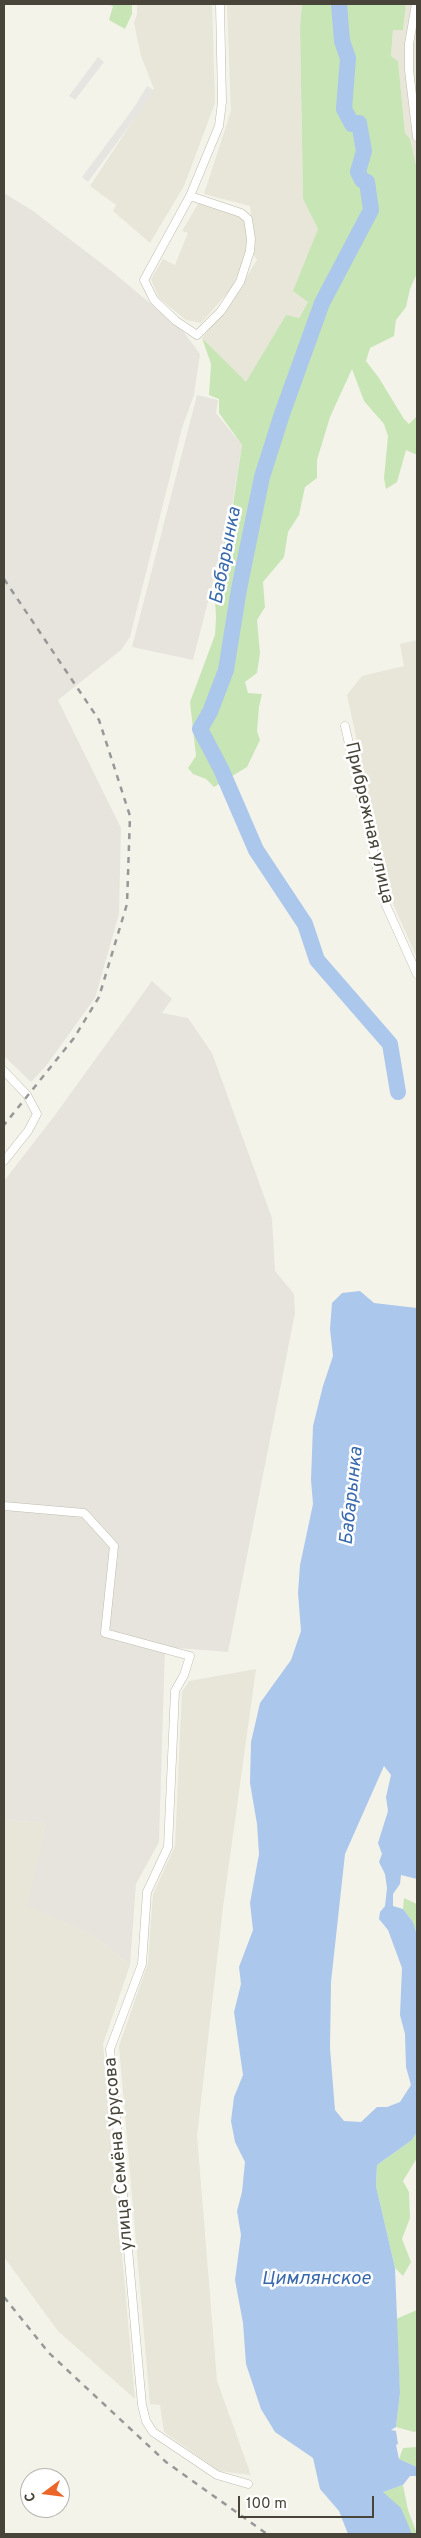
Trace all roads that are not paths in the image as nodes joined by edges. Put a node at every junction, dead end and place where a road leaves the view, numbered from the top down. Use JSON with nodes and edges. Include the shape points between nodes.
{"nodes":[{"id":1,"x":220,"y":4,"type":"edge"},
{"id":2,"x":416,"y":4,"type":"edge"},
{"id":3,"x":417,"y":137,"type":"edge"},
{"id":4,"x":190,"y":196,"type":"junction"},
{"id":5,"x":345,"y":726,"type":"dead end"},
{"id":6,"x":417,"y":974,"type":"edge"},
{"id":7,"x":4,"y":1071,"type":"edge"},
{"id":8,"x":4,"y":1161,"type":"edge"},
{"id":9,"x":4,"y":1506,"type":"edge"},
{"id":10,"x":248,"y":2484,"type":"dead end"}],
"edges":[{"from":1,"to":4,"type":"street","via":[[222,102],[219,126]]},
{"from":2,"to":3,"type":"street","via":[[408,44]]},
{"from":4,"to":4,"type":"street","via":[[241,213],[248,219],[250,251],[240,282],[222,311],[197,335],[154,300],[144,280]]},
{"from":5,"to":6,"type":"street","name":"Прибрежная улица","via":[[385,903]]},
{"from":7,"to":8,"type":"street","via":[[27,1095],[37,1114]]},
{"from":9,"to":10,"type":"street","name":"улица Семёна Урусова","via":[[84,1513],[114,1546],[105,1633],[190,1656],[175,1691],[168,1847],[147,1892],[142,1964],[110,2049],[146,2421],[153,2432],[217,2475]]}]}
